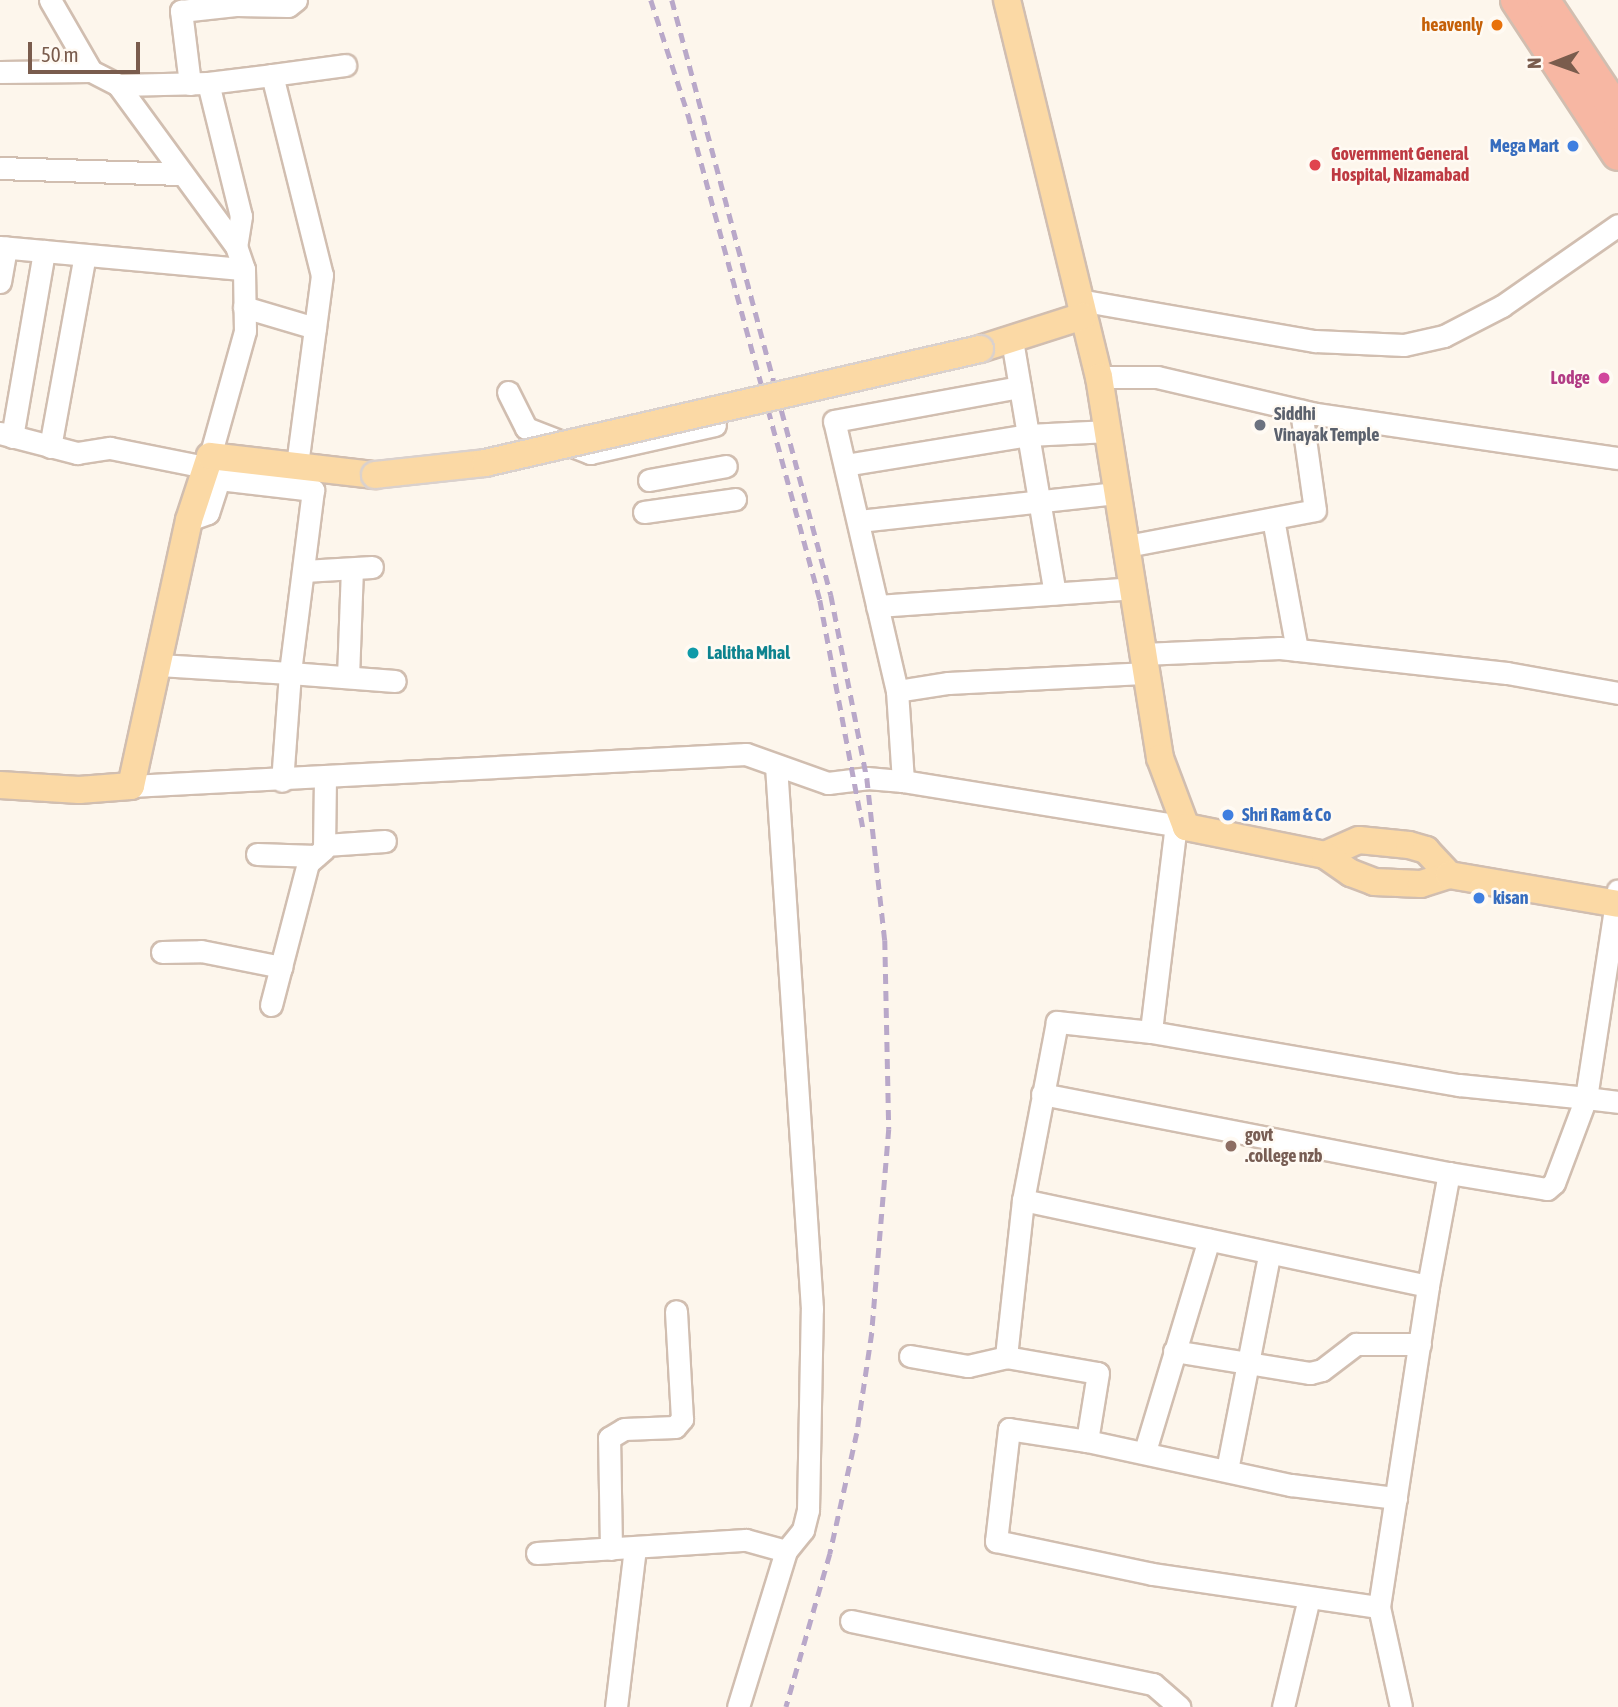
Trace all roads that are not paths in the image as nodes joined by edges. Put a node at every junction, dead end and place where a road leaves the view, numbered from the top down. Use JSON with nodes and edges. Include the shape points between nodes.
{"nodes":[{"id":1,"x":50,"y":0,"type":"edge"},
{"id":2,"x":296,"y":0,"type":"edge"},
{"id":3,"x":1007,"y":0,"type":"edge"},
{"id":4,"x":1538,"y":0,"type":"edge"},
{"id":5,"x":345,"y":65,"type":"dead end"},
{"id":6,"x":91,"y":71,"type":"junction"},
{"id":7,"x":0,"y":72,"type":"edge"},
{"id":8,"x":272,"y":75,"type":"junction"},
{"id":9,"x":199,"y":84,"type":"junction"},
{"id":10,"x":118,"y":85,"type":"junction"},
{"id":11,"x":1618,"y":113,"type":"edge"},
{"id":12,"x":1618,"y":154,"type":"edge"},
{"id":13,"x":0,"y":167,"type":"edge"},
{"id":14,"x":182,"y":174,"type":"junction"},
{"id":15,"x":1618,"y":225,"type":"edge"},
{"id":16,"x":236,"y":246,"type":"junction"},
{"id":17,"x":3,"y":248,"type":"edge"},
{"id":18,"x":44,"y":251,"type":"junction"},
{"id":19,"x":85,"y":255,"type":"junction"},
{"id":20,"x":244,"y":269,"type":"junction"},
{"id":21,"x":0,"y":282,"type":"edge"},
{"id":22,"x":244,"y":307,"type":"junction"},
{"id":23,"x":1081,"y":308,"type":"junction"},
{"id":24,"x":315,"y":328,"type":"junction"},
{"id":25,"x":1012,"y":340,"type":"junction"},
{"id":26,"x":1099,"y":377,"type":"junction"},
{"id":27,"x":1020,"y":387,"type":"junction"},
{"id":28,"x":508,"y":392,"type":"dead end"},
{"id":29,"x":1301,"y":411,"type":"junction"},
{"id":30,"x":715,"y":425,"type":"dead end"},
{"id":31,"x":1109,"y":431,"type":"junction"},
{"id":32,"x":6,"y":435,"type":"edge"},
{"id":33,"x":1028,"y":435,"type":"junction"},
{"id":34,"x":50,"y":447,"type":"junction"},
{"id":35,"x":1618,"y":457,"type":"edge"},
{"id":36,"x":207,"y":462,"type":"junction"},
{"id":37,"x":845,"y":465,"type":"junction"},
{"id":38,"x":297,"y":466,"type":"junction"},
{"id":39,"x":726,"y":466,"type":"dead end"},
{"id":40,"x":649,"y":480,"type":"dead end"},
{"id":41,"x":1118,"y":493,"type":"junction"},
{"id":42,"x":735,"y":499,"type":"dead end"},
{"id":43,"x":1039,"y":502,"type":"junction"},
{"id":44,"x":644,"y":512,"type":"dead end"},
{"id":45,"x":1273,"y":519,"type":"junction"},
{"id":46,"x":189,"y":520,"type":"junction"},
{"id":47,"x":859,"y":521,"type":"junction"},
{"id":48,"x":1127,"y":546,"type":"junction"},
{"id":49,"x":304,"y":571,"type":"junction"},
{"id":50,"x":1132,"y":588,"type":"junction"},
{"id":51,"x":1055,"y":593,"type":"junction"},
{"id":52,"x":877,"y":606,"type":"junction"},
{"id":53,"x":1297,"y":650,"type":"junction"},
{"id":54,"x":1143,"y":663,"type":"junction"},
{"id":55,"x":159,"y":665,"type":"junction"},
{"id":56,"x":290,"y":673,"type":"junction"},
{"id":57,"x":348,"y":677,"type":"junction"},
{"id":58,"x":395,"y":681,"type":"dead end"},
{"id":59,"x":897,"y":691,"type":"junction"},
{"id":60,"x":1618,"y":693,"type":"edge"},
{"id":61,"x":776,"y":765,"type":"junction"},
{"id":62,"x":325,"y":779,"type":"junction"},
{"id":63,"x":282,"y":781,"type":"junction"},
{"id":64,"x":903,"y":781,"type":"junction"},
{"id":65,"x":0,"y":785,"type":"edge"},
{"id":66,"x":131,"y":786,"type":"junction"},
{"id":67,"x":1181,"y":825,"type":"junction"},
{"id":68,"x":384,"y":841,"type":"dead end"},
{"id":69,"x":321,"y":850,"type":"junction"},
{"id":70,"x":257,"y":854,"type":"dead end"},
{"id":71,"x":1325,"y":855,"type":"junction"},
{"id":72,"x":1449,"y":875,"type":"junction"},
{"id":73,"x":1617,"y":899,"type":"edge"},
{"id":74,"x":162,"y":953,"type":"dead end"},
{"id":75,"x":281,"y":967,"type":"junction"},
{"id":76,"x":271,"y":1005,"type":"dead end"},
{"id":77,"x":1151,"y":1032,"type":"junction"},
{"id":78,"x":1042,"y":1094,"type":"junction"},
{"id":79,"x":1586,"y":1098,"type":"junction"},
{"id":80,"x":1618,"y":1102,"type":"edge"},
{"id":81,"x":1449,"y":1173,"type":"junction"},
{"id":82,"x":1023,"y":1200,"type":"junction"},
{"id":83,"x":1209,"y":1239,"type":"junction"},
{"id":84,"x":1269,"y":1255,"type":"junction"},
{"id":85,"x":1428,"y":1286,"type":"junction"},
{"id":86,"x":676,"y":1311,"type":"dead end"},
{"id":87,"x":1420,"y":1344,"type":"junction"},
{"id":88,"x":1174,"y":1351,"type":"junction"},
{"id":89,"x":910,"y":1356,"type":"dead end"},
{"id":90,"x":1006,"y":1357,"type":"junction"},
{"id":91,"x":1244,"y":1364,"type":"junction"},
{"id":92,"x":1087,"y":1441,"type":"junction"},
{"id":93,"x":1145,"y":1451,"type":"junction"},
{"id":94,"x":1227,"y":1470,"type":"junction"},
{"id":95,"x":1396,"y":1498,"type":"junction"},
{"id":96,"x":635,"y":1548,"type":"junction"},
{"id":97,"x":611,"y":1549,"type":"junction"},
{"id":98,"x":786,"y":1551,"type":"junction"},
{"id":99,"x":537,"y":1553,"type":"dead end"},
{"id":100,"x":1309,"y":1598,"type":"junction"},
{"id":101,"x":1379,"y":1607,"type":"junction"},
{"id":102,"x":850,"y":1622,"type":"dead end"},
{"id":103,"x":616,"y":1707,"type":"edge"},
{"id":104,"x":738,"y":1707,"type":"edge"},
{"id":105,"x":1179,"y":1707,"type":"edge"},
{"id":106,"x":1283,"y":1707,"type":"edge"},
{"id":107,"x":1401,"y":1707,"type":"edge"}],
"edges":[{"from":1,"to":6,"type":"street"},
{"from":2,"to":9,"type":"street","via":[[288,6],[247,4],[181,11]]},
{"from":3,"to":23,"type":"main road"},
{"from":4,"to":11,"type":"highway"},
{"from":4,"to":12,"type":"highway"},
{"from":5,"to":8,"type":"street"},
{"from":6,"to":7,"type":"street"},
{"from":6,"to":10,"type":"street"},
{"from":8,"to":9,"type":"street"},
{"from":8,"to":24,"type":"street","via":[[322,275]]},
{"from":9,"to":10,"type":"street"},
{"from":9,"to":16,"type":"street","via":[[241,216]]},
{"from":10,"to":14,"type":"street"},
{"from":13,"to":14,"type":"street"},
{"from":14,"to":16,"type":"street"},
{"from":15,"to":23,"type":"street","via":[[1502,306],[1444,336],[1404,345],[1315,341]]},
{"from":16,"to":20,"type":"street"},
{"from":17,"to":18,"type":"street"},
{"from":17,"to":21,"type":"street"},
{"from":18,"to":19,"type":"street"},
{"from":18,"to":32,"type":"street"},
{"from":19,"to":20,"type":"street"},
{"from":19,"to":34,"type":"street"},
{"from":20,"to":22,"type":"street"},
{"from":22,"to":24,"type":"street"},
{"from":22,"to":36,"type":"street","via":[[245,331]]},
{"from":23,"to":25,"type":"main road"},
{"from":23,"to":26,"type":"main road"},
{"from":24,"to":38,"type":"street"},
{"from":25,"to":27,"type":"street"},
{"from":25,"to":38,"type":"main road","bridge":true,"via":[[485,463],[375,475]]},
{"from":26,"to":29,"type":"street","via":[[1157,377]]},
{"from":26,"to":31,"type":"main road"},
{"from":27,"to":33,"type":"street"},
{"from":27,"to":37,"type":"street","via":[[834,421]]},
{"from":28,"to":30,"type":"street","via":[[526,428],[590,453]]},
{"from":29,"to":35,"type":"street"},
{"from":29,"to":45,"type":"street","via":[[1315,510]]},
{"from":31,"to":33,"type":"street"},
{"from":31,"to":41,"type":"main road"},
{"from":32,"to":34,"type":"street"},
{"from":33,"to":37,"type":"street"},
{"from":33,"to":43,"type":"street"},
{"from":34,"to":36,"type":"street","via":[[77,453],[110,448]]},
{"from":36,"to":38,"type":"main road"},
{"from":36,"to":46,"type":"main road"},
{"from":37,"to":47,"type":"street"},
{"from":39,"to":40,"type":"street"},
{"from":41,"to":43,"type":"street"},
{"from":41,"to":48,"type":"main road"},
{"from":42,"to":44,"type":"street"},
{"from":43,"to":47,"type":"street"},
{"from":43,"to":51,"type":"street"},
{"from":45,"to":48,"type":"street"},
{"from":45,"to":53,"type":"street"},
{"from":46,"to":49,"type":"street","via":[[208,513],[219,479],[311,489]]},
{"from":46,"to":55,"type":"main road"},
{"from":47,"to":52,"type":"street"},
{"from":48,"to":50,"type":"main road"},
{"from":49,"to":56,"type":"street"},
{"from":49,"to":57,"type":"street","via":[[362,568]]},
{"from":50,"to":51,"type":"street"},
{"from":50,"to":54,"type":"main road"},
{"from":51,"to":52,"type":"street"},
{"from":52,"to":59,"type":"street"},
{"from":53,"to":54,"type":"street"},
{"from":53,"to":60,"type":"street","via":[[1507,673]]},
{"from":54,"to":59,"type":"street"},
{"from":54,"to":67,"type":"main road","via":[[1160,758]]},
{"from":55,"to":56,"type":"street"},
{"from":55,"to":66,"type":"main road"},
{"from":56,"to":57,"type":"street"},
{"from":56,"to":63,"type":"street"},
{"from":57,"to":58,"type":"street"},
{"from":59,"to":64,"type":"street"},
{"from":61,"to":62,"type":"street","via":[[746,754]]},
{"from":61,"to":64,"type":"street","via":[[828,783],[867,778]]},
{"from":61,"to":98,"type":"street","via":[[812,1309],[808,1510],[803,1530]]},
{"from":62,"to":63,"type":"street"},
{"from":62,"to":69,"type":"street"},
{"from":63,"to":66,"type":"street"},
{"from":64,"to":67,"type":"street"},
{"from":65,"to":66,"type":"main road","via":[[79,790]]},
{"from":67,"to":71,"type":"main road"},
{"from":67,"to":77,"type":"street"},
{"from":68,"to":69,"type":"street"},
{"from":69,"to":70,"type":"street"},
{"from":69,"to":75,"type":"street","via":[[308,863]]},
{"from":71,"to":72,"type":"main road","via":[[1374,882],[1421,884]]},
{"from":71,"to":72,"type":"main road","via":[[1359,840],[1409,845],[1426,850]]},
{"from":72,"to":73,"type":"main road"},
{"from":73,"to":79,"type":"street"},
{"from":74,"to":75,"type":"street","via":[[201,951]]},
{"from":75,"to":76,"type":"street"},
{"from":77,"to":78,"type":"street","via":[[1061,1019]]},
{"from":77,"to":79,"type":"street","via":[[1459,1085]]},
{"from":78,"to":81,"type":"street"},
{"from":78,"to":82,"type":"street"},
{"from":79,"to":80,"type":"street"},
{"from":79,"to":81,"type":"street","via":[[1554,1183],[1547,1189]]},
{"from":81,"to":85,"type":"street"},
{"from":82,"to":83,"type":"street"},
{"from":82,"to":90,"type":"street"},
{"from":83,"to":84,"type":"street"},
{"from":83,"to":88,"type":"street"},
{"from":84,"to":85,"type":"street"},
{"from":84,"to":91,"type":"street"},
{"from":85,"to":87,"type":"street"},
{"from":86,"to":97,"type":"street","via":[[682,1419],[675,1427],[624,1429],[609,1438]]},
{"from":87,"to":91,"type":"street","via":[[1356,1344],[1322,1370],[1310,1373]]},
{"from":87,"to":95,"type":"street"},
{"from":88,"to":91,"type":"street"},
{"from":88,"to":93,"type":"street"},
{"from":89,"to":90,"type":"street","via":[[968,1366]]},
{"from":90,"to":92,"type":"street","via":[[1098,1373]]},
{"from":91,"to":94,"type":"street"},
{"from":92,"to":93,"type":"street"},
{"from":92,"to":100,"type":"street","via":[[1009,1429],[996,1541],[1152,1574]]},
{"from":93,"to":94,"type":"street"},
{"from":94,"to":95,"type":"street","via":[[1291,1485]]},
{"from":95,"to":101,"type":"street"},
{"from":96,"to":97,"type":"street"},
{"from":96,"to":98,"type":"street","via":[[746,1541]]},
{"from":96,"to":103,"type":"street"},
{"from":97,"to":99,"type":"street"},
{"from":98,"to":104,"type":"street"},
{"from":100,"to":101,"type":"street"},
{"from":100,"to":106,"type":"street"},
{"from":101,"to":107,"type":"street"},
{"from":102,"to":105,"type":"street","via":[[1153,1684]]}]}
